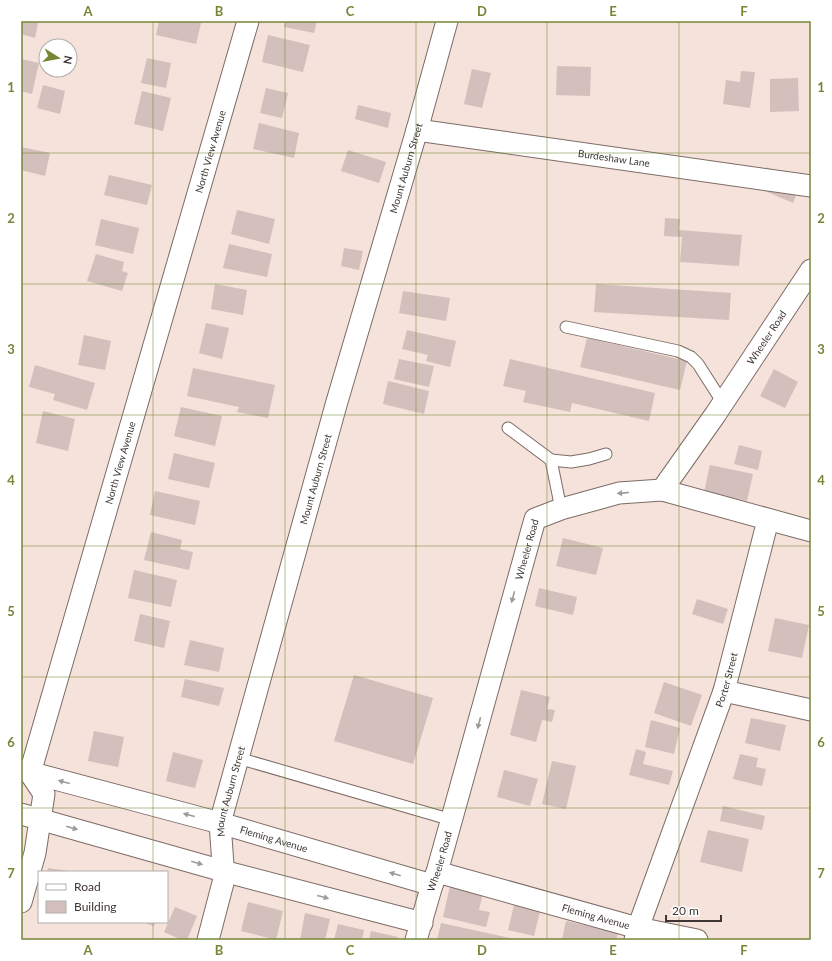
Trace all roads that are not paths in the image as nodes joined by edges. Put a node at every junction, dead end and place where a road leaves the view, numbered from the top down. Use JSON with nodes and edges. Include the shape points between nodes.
{"nodes":[{"id":1,"x":248,"y":21,"type":"edge"},
{"id":2,"x":447,"y":21,"type":"edge"},
{"id":3,"x":417,"y":130,"type":"junction"},
{"id":4,"x":811,"y":186,"type":"edge"},
{"id":5,"x":811,"y":270,"type":"edge"},
{"id":6,"x":566,"y":327,"type":"dead end"},
{"id":7,"x":723,"y":403,"type":"junction"},
{"id":8,"x":508,"y":428,"type":"dead end"},
{"id":9,"x":606,"y":454,"type":"dead end"},
{"id":10,"x":551,"y":460,"type":"junction"},
{"id":11,"x":662,"y":490,"type":"junction"},
{"id":12,"x":561,"y":509,"type":"junction"},
{"id":13,"x":768,"y":520,"type":"junction"},
{"id":14,"x":811,"y":531,"type":"edge"},
{"id":15,"x":724,"y":691,"type":"junction"},
{"id":16,"x":811,"y":710,"type":"edge"},
{"id":17,"x":238,"y":758,"type":"junction"},
{"id":18,"x":26,"y":772,"type":"edge"},
{"id":19,"x":30,"y":817,"type":"edge"},
{"id":20,"x":452,"y":820,"type":"junction"},
{"id":21,"x":220,"y":823,"type":"junction"},
{"id":22,"x":223,"y":871,"type":"junction"},
{"id":23,"x":435,"y":879,"type":"junction"},
{"id":24,"x":21,"y":902,"type":"edge"},
{"id":25,"x":419,"y":932,"type":"edge"},
{"id":26,"x":637,"y":934,"type":"edge"},
{"id":27,"x":208,"y":940,"type":"edge"},
{"id":28,"x":697,"y":940,"type":"edge"}],
"edges":[{"from":1,"to":18,"type":"street","name":"North View Avenue"},
{"from":2,"to":3,"type":"street","name":"Mount Auburn Street"},
{"from":3,"to":4,"type":"street","name":"Burdeshaw Lane"},
{"from":3,"to":17,"type":"street","name":"Mount Auburn Street","via":[[336,405]]},
{"from":5,"to":7,"type":"street","name":"Wheeler Road"},
{"from":6,"to":7,"type":"lane","via":[[678,351],[698,364]]},
{"from":7,"to":11,"type":"street","name":"Wheeler Road"},
{"from":8,"to":10,"type":"lane"},
{"from":9,"to":10,"type":"lane","via":[[571,462]]},
{"from":10,"to":12,"type":"lane"},
{"from":11,"to":12,"type":"street","name":"Wheeler Road","one_way":true,"via":[[619,493]]},
{"from":11,"to":13,"type":"street"},
{"from":12,"to":20,"type":"street","name":"Wheeler Road","one_way":true,"via":[[535,519]]},
{"from":13,"to":14,"type":"street"},
{"from":13,"to":15,"type":"street","name":"Porter Street"},
{"from":15,"to":16,"type":"street"},
{"from":15,"to":26,"type":"street","name":"Porter Street"},
{"from":17,"to":20,"type":"lane"},
{"from":17,"to":21,"type":"street","name":"Mount Auburn Street"},
{"from":18,"to":19,"type":"street","via":[[44,794]]},
{"from":21,"to":18,"type":"street","name":"Fleming Avenue","one_way":true},
{"from":19,"to":22,"type":"street","one_way":true},
{"from":19,"to":24,"type":"street","via":[[35,853]]},
{"from":20,"to":23,"type":"street","name":"Wheeler Road"},
{"from":21,"to":22,"type":"street","name":"Mount Auburn Street"},
{"from":23,"to":21,"type":"street","name":"Fleming Avenue","one_way":true},
{"from":22,"to":25,"type":"street","one_way":true},
{"from":22,"to":27,"type":"street","name":"Mount Auburn Street","via":[[224,879]]},
{"from":23,"to":25,"type":"street","name":"Wheeler Road"},
{"from":23,"to":26,"type":"street","name":"Fleming Avenue"},
{"from":26,"to":28,"type":"street","name":"Fleming Avenue"}]}
